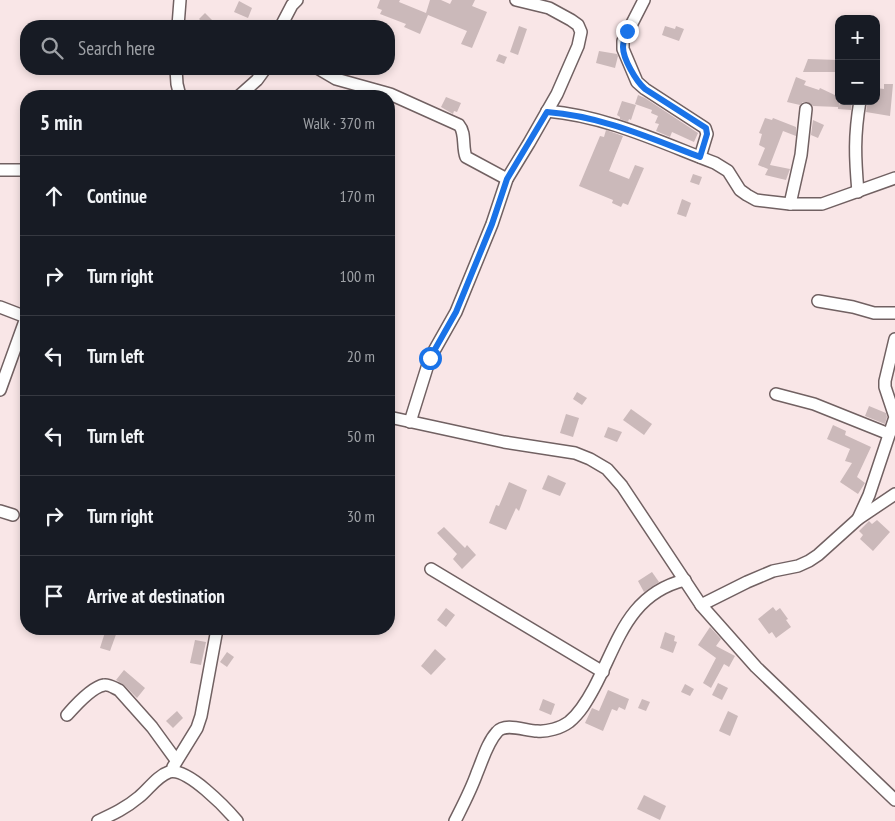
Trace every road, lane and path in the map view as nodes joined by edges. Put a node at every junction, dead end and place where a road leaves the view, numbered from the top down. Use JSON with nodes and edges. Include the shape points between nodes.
{"nodes":[{"id":1,"x":180,"y":0,"type":"edge"},
{"id":2,"x":297,"y":0,"type":"edge"},
{"id":3,"x":516,"y":0,"type":"edge"},
{"id":4,"x":644,"y":0,"type":"edge"},
{"id":5,"x":178,"y":20,"type":"edge"},
{"id":6,"x":284,"y":20,"type":"edge"},
{"id":7,"x":176,"y":75,"type":"edge"},
{"id":8,"x":261,"y":75,"type":"edge"},
{"id":9,"x":330,"y":75,"type":"edge"},
{"id":10,"x":178,"y":90,"type":"edge"},
{"id":11,"x":246,"y":90,"type":"edge"},
{"id":12,"x":376,"y":90,"type":"edge"},
{"id":13,"x":395,"y":96,"type":"edge"},
{"id":14,"x":859,"y":105,"type":"edge"},
{"id":15,"x":806,"y":109,"type":"dead end"},
{"id":16,"x":547,"y":112,"type":"junction"},
{"id":17,"x":700,"y":157,"type":"junction"},
{"id":18,"x":0,"y":170,"type":"edge"},
{"id":19,"x":20,"y":170,"type":"edge"},
{"id":20,"x":895,"y":178,"type":"edge"},
{"id":21,"x":507,"y":179,"type":"junction"},
{"id":22,"x":858,"y":192,"type":"junction"},
{"id":23,"x":790,"y":204,"type":"junction"},
{"id":24,"x":818,"y":301,"type":"dead end"},
{"id":25,"x":0,"y":308,"type":"edge"},
{"id":26,"x":895,"y":313,"type":"edge"},
{"id":27,"x":20,"y":316,"type":"edge"},
{"id":28,"x":20,"y":335,"type":"edge"},
{"id":29,"x":895,"y":339,"type":"edge"},
{"id":30,"x":0,"y":390,"type":"edge"},
{"id":31,"x":776,"y":394,"type":"dead end"},
{"id":32,"x":395,"y":418,"type":"edge"},
{"id":33,"x":410,"y":422,"type":"junction"},
{"id":34,"x":889,"y":434,"type":"junction"},
{"id":35,"x":895,"y":494,"type":"edge"},
{"id":36,"x":0,"y":511,"type":"edge"},
{"id":37,"x":13,"y":515,"type":"dead end"},
{"id":38,"x":858,"y":518,"type":"junction"},
{"id":39,"x":431,"y":569,"type":"dead end"},
{"id":40,"x":685,"y":580,"type":"junction"},
{"id":41,"x":701,"y":605,"type":"junction"},
{"id":42,"x":216,"y":635,"type":"edge"},
{"id":43,"x":602,"y":672,"type":"junction"},
{"id":44,"x":67,"y":715,"type":"dead end"},
{"id":45,"x":176,"y":760,"type":"junction"},
{"id":46,"x":169,"y":772,"type":"junction"},
{"id":47,"x":895,"y":800,"type":"edge"},
{"id":48,"x":98,"y":821,"type":"edge"},
{"id":49,"x":237,"y":821,"type":"edge"},
{"id":50,"x":455,"y":821,"type":"edge"}],
"edges":[{"from":1,"to":5,"type":"street"},
{"from":2,"to":6,"type":"street"},
{"from":3,"to":16,"type":"street","via":[[548,8],[578,25],[581,32],[578,46]]},
{"from":4,"to":17,"type":"street","via":[[623,40],[623,49],[637,82],[706,128]]},
{"from":7,"to":10,"type":"street"},
{"from":8,"to":11,"type":"street"},
{"from":9,"to":12,"type":"street"},
{"from":13,"to":21,"type":"street","via":[[459,125],[466,157]]},
{"from":14,"to":22,"type":"street","via":[[855,131]]},
{"from":15,"to":23,"type":"street","via":[[801,155]]},
{"from":16,"to":17,"type":"street","via":[[580,116],[624,128]]},
{"from":16,"to":21,"type":"street"},
{"from":17,"to":23,"type":"street","via":[[722,166],[740,190],[756,200]]},
{"from":18,"to":19,"type":"street"},
{"from":20,"to":22,"type":"street"},
{"from":21,"to":33,"type":"street","via":[[456,312],[430,358]]},
{"from":22,"to":23,"type":"street","via":[[822,204]]},
{"from":24,"to":26,"type":"street","via":[[874,313]]},
{"from":25,"to":27,"type":"street"},
{"from":28,"to":30,"type":"street"},
{"from":29,"to":34,"type":"street","via":[[885,381],[894,412]]},
{"from":31,"to":34,"type":"street","via":[[814,404]]},
{"from":32,"to":33,"type":"street"},
{"from":33,"to":40,"type":"street","via":[[590,458],[607,469],[622,486]]},
{"from":34,"to":38,"type":"street"},
{"from":35,"to":38,"type":"street"},
{"from":36,"to":37,"type":"street"},
{"from":38,"to":41,"type":"street","via":[[809,561],[773,570]]},
{"from":39,"to":43,"type":"street"},
{"from":40,"to":41,"type":"street"},
{"from":40,"to":43,"type":"street","via":[[665,585],[638,608],[628,620]]},
{"from":41,"to":47,"type":"street","via":[[779,691]]},
{"from":42,"to":45,"type":"street","via":[[202,716]]},
{"from":43,"to":50,"type":"street","via":[[584,707],[568,723],[538,732],[499,729],[488,746]]},
{"from":44,"to":45,"type":"street","via":[[98,688],[112,686],[152,727]]},
{"from":45,"to":46,"type":"street"},
{"from":46,"to":48,"type":"street","via":[[121,811]]},
{"from":46,"to":49,"type":"street","via":[[189,777]]}]}
